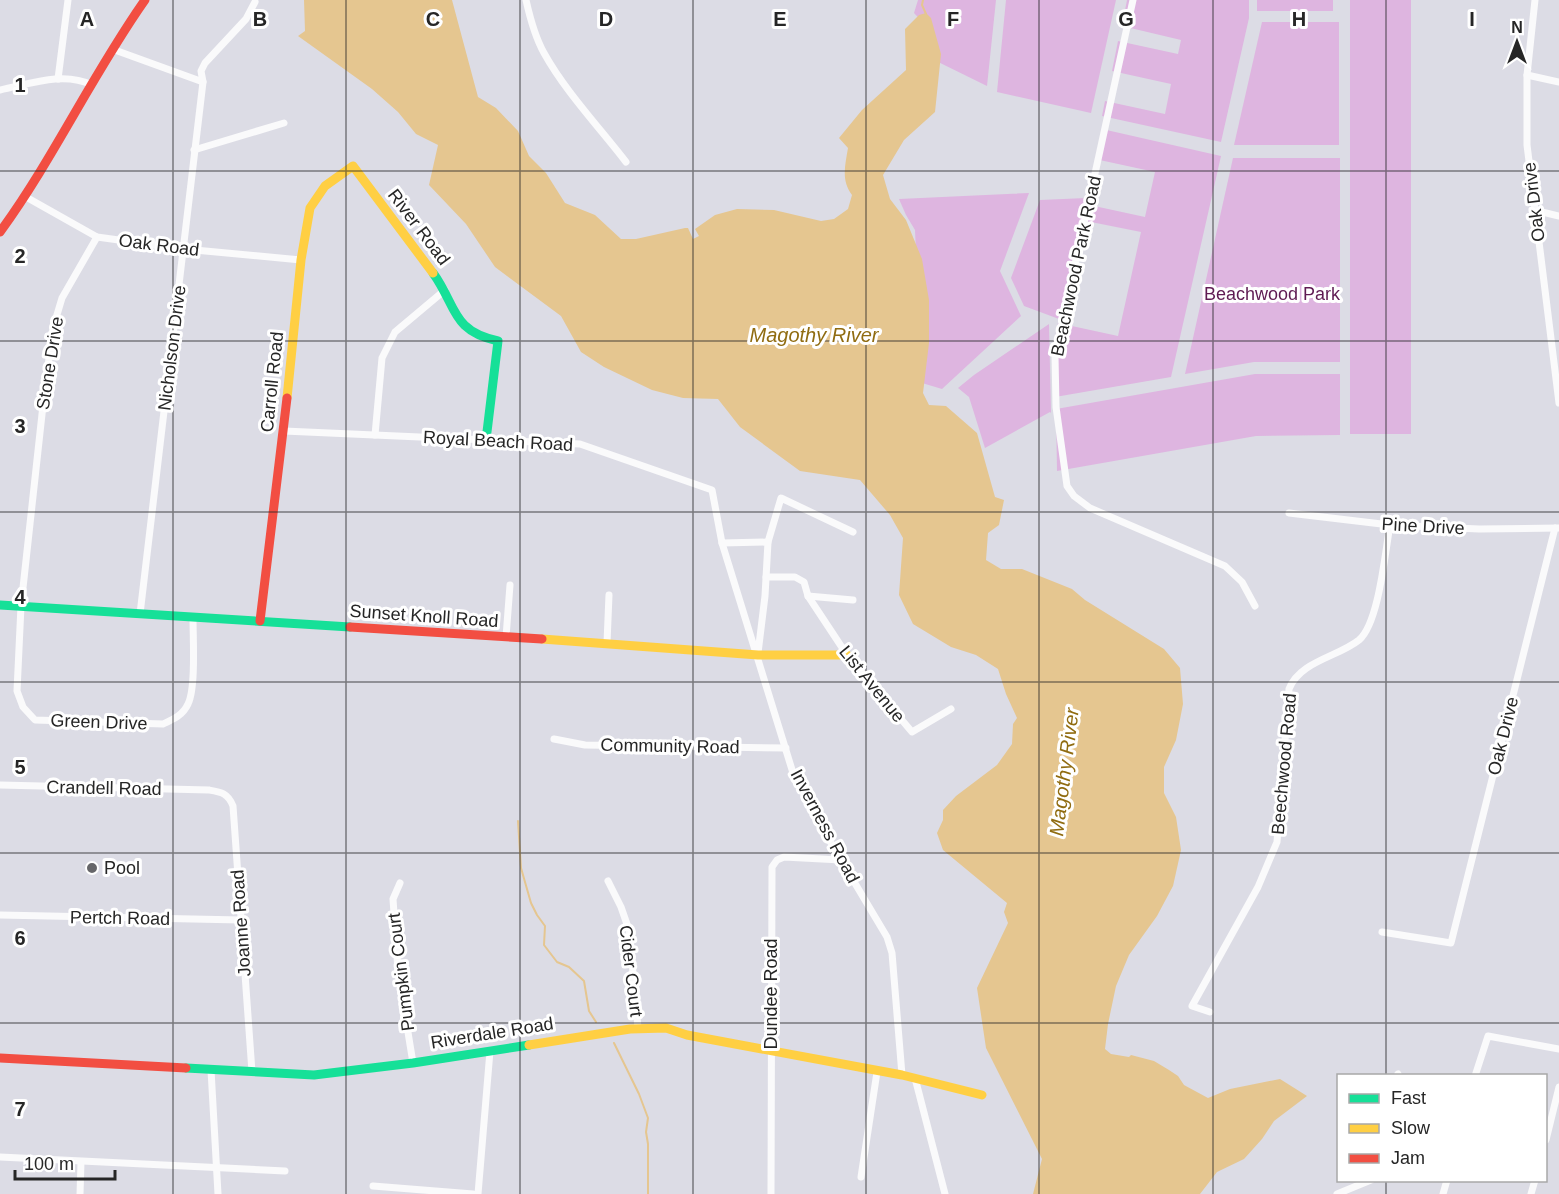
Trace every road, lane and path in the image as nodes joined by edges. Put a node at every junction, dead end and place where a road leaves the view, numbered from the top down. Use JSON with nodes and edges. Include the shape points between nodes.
{"nodes":[{"id":1,"x":68,"y":0,"type":"edge"},
{"id":2,"x":145,"y":0,"type":"edge"},
{"id":3,"x":526,"y":0,"type":"edge"},
{"id":4,"x":1133,"y":0,"type":"edge"},
{"id":5,"x":1535,"y":0,"type":"edge"},
{"id":6,"x":255,"y":2,"type":"dead end"},
{"id":7,"x":112,"y":49,"type":"junction"},
{"id":8,"x":1527,"y":75,"type":"junction"},
{"id":9,"x":58,"y":79,"type":"junction"},
{"id":10,"x":203,"y":82,"type":"junction"},
{"id":11,"x":1559,"y":82,"type":"edge"},
{"id":12,"x":92,"y":85,"type":"junction"},
{"id":13,"x":0,"y":90,"type":"edge"},
{"id":14,"x":284,"y":123,"type":"dead end"},
{"id":15,"x":194,"y":150,"type":"junction"},
{"id":16,"x":626,"y":162,"type":"dead end"},
{"id":17,"x":353,"y":166,"type":"joint"},
{"id":18,"x":26,"y":197,"type":"junction"},
{"id":19,"x":1534,"y":210,"type":"junction"},
{"id":20,"x":1559,"y":216,"type":"edge"},
{"id":21,"x":0,"y":232,"type":"edge"},
{"id":22,"x":97,"y":237,"type":"junction"},
{"id":23,"x":184,"y":249,"type":"junction"},
{"id":24,"x":301,"y":260,"type":"junction"},
{"id":25,"x":445,"y":290,"type":"junction"},
{"id":26,"x":1559,"y":403,"type":"edge"},
{"id":27,"x":284,"y":431,"type":"junction"},
{"id":28,"x":375,"y":435,"type":"junction"},
{"id":29,"x":486,"y":440,"type":"junction"},
{"id":30,"x":1288,"y":513,"type":"dead end"},
{"id":31,"x":1390,"y":525,"type":"junction"},
{"id":32,"x":1557,"y":528,"type":"edge"},
{"id":33,"x":853,"y":532,"type":"dead end"},
{"id":34,"x":768,"y":542,"type":"junction"},
{"id":35,"x":722,"y":543,"type":"junction"},
{"id":36,"x":766,"y":577,"type":"junction"},
{"id":37,"x":510,"y":585,"type":"dead end"},
{"id":38,"x":609,"y":595,"type":"dead end"},
{"id":39,"x":808,"y":597,"type":"junction"},
{"id":40,"x":853,"y":600,"type":"dead end"},
{"id":41,"x":0,"y":605,"type":"edge"},
{"id":42,"x":21,"y":606,"type":"junction"},
{"id":43,"x":1255,"y":606,"type":"dead end"},
{"id":44,"x":140,"y":614,"type":"junction"},
{"id":45,"x":193,"y":618,"type":"junction"},
{"id":46,"x":260,"y":621,"type":"junction"},
{"id":47,"x":506,"y":638,"type":"junction"},
{"id":48,"x":607,"y":643,"type":"junction"},
{"id":49,"x":758,"y":655,"type":"junction"},
{"id":50,"x":847,"y":655,"type":"junction"},
{"id":51,"x":951,"y":709,"type":"dead end"},
{"id":52,"x":554,"y":739,"type":"dead end"},
{"id":53,"x":786,"y":747,"type":"junction"},
{"id":54,"x":0,"y":785,"type":"edge"},
{"id":55,"x":208,"y":790,"type":"joint"},
{"id":56,"x":841,"y":860,"type":"junction"},
{"id":57,"x":608,"y":881,"type":"dead end"},
{"id":58,"x":400,"y":883,"type":"dead end"},
{"id":59,"x":0,"y":915,"type":"edge"},
{"id":60,"x":241,"y":920,"type":"junction"},
{"id":61,"x":1382,"y":932,"type":"dead end"},
{"id":62,"x":1210,"y":1012,"type":"dead end"},
{"id":63,"x":638,"y":1028,"type":"junction"},
{"id":64,"x":1559,"y":1049,"type":"edge"},
{"id":65,"x":490,"y":1051,"type":"junction"},
{"id":66,"x":772,"y":1052,"type":"junction"},
{"id":67,"x":0,"y":1058,"type":"edge"},
{"id":68,"x":413,"y":1063,"type":"junction"},
{"id":69,"x":211,"y":1070,"type":"junction"},
{"id":70,"x":252,"y":1072,"type":"junction"},
{"id":71,"x":877,"y":1072,"type":"junction"},
{"id":72,"x":1476,"y":1074,"type":"edge"},
{"id":73,"x":902,"y":1075,"type":"junction"},
{"id":74,"x":915,"y":1078,"type":"junction"},
{"id":75,"x":1559,"y":1087,"type":"edge"},
{"id":76,"x":982,"y":1095,"type":"dead end"},
{"id":77,"x":1547,"y":1132,"type":"edge"},
{"id":78,"x":0,"y":1157,"type":"edge"},
{"id":79,"x":81,"y":1162,"type":"junction"},
{"id":80,"x":217,"y":1168,"type":"junction"},
{"id":81,"x":285,"y":1171,"type":"dead end"},
{"id":82,"x":861,"y":1177,"type":"dead end"},
{"id":83,"x":1366,"y":1182,"type":"edge"},
{"id":84,"x":373,"y":1186,"type":"dead end"},
{"id":85,"x":80,"y":1194,"type":"edge"},
{"id":86,"x":218,"y":1194,"type":"edge"},
{"id":87,"x":473,"y":1194,"type":"edge"},
{"id":88,"x":478,"y":1194,"type":"edge"},
{"id":89,"x":771,"y":1194,"type":"edge"},
{"id":90,"x":945,"y":1194,"type":"edge"},
{"id":91,"x":1337,"y":1194,"type":"edge"}],
"edges":[{"from":1,"to":9,"type":"street"},
{"from":2,"to":7,"type":"street"},
{"from":3,"to":16,"type":"street","via":[[543,52]]},
{"from":4,"to":43,"type":"street","name":"Beachwood Park Road","via":[[1055,356],[1056,407],[1067,486],[1090,508],[1225,566],[1242,582]]},
{"from":5,"to":8,"type":"street","name":"Oak Drive"},
{"from":6,"to":10,"type":"street","name":"Nicholson Drive","via":[[246,19],[205,63],[201,71]]},
{"from":7,"to":10,"type":"street"},
{"from":7,"to":12,"type":"street"},
{"from":8,"to":11,"type":"street"},
{"from":8,"to":19,"type":"street","name":"Oak Drive","via":[[1527,145]]},
{"from":9,"to":12,"type":"street","via":[[82,80]]},
{"from":9,"to":13,"type":"street"},
{"from":10,"to":15,"type":"street","name":"Nicholson Drive"},
{"from":12,"to":18,"type":"street"},
{"from":14,"to":15,"type":"street"},
{"from":15,"to":23,"type":"street","name":"Nicholson Drive"},
{"from":17,"to":24,"type":"street","name":"Carroll Road","via":[[325,186],[310,208]]},
{"from":17,"to":25,"type":"street","name":"River Road"},
{"from":18,"to":21,"type":"street"},
{"from":18,"to":22,"type":"street","name":"Oak Road"},
{"from":19,"to":20,"type":"street"},
{"from":19,"to":26,"type":"street","name":"Oak Drive"},
{"from":22,"to":23,"type":"street","name":"Oak Road"},
{"from":22,"to":42,"type":"street","name":"Stone Drive","via":[[62,298],[53,328]]},
{"from":23,"to":24,"type":"street","name":"Oak Road"},
{"from":23,"to":44,"type":"street","name":"Nicholson Drive"},
{"from":24,"to":27,"type":"street","name":"Carroll Road"},
{"from":25,"to":28,"type":"street","via":[[395,332],[382,358]]},
{"from":25,"to":29,"type":"street","name":"River Road","via":[[463,327],[483,339],[498,341]]},
{"from":27,"to":28,"type":"street","name":"Royal Beach Road"},
{"from":27,"to":46,"type":"street","name":"Carroll Road"},
{"from":28,"to":29,"type":"street","name":"Royal Beach Road"},
{"from":29,"to":35,"type":"street","name":"Royal Beach Road","via":[[580,444],[712,490]]},
{"from":30,"to":31,"type":"street","name":"Pine Drive"},
{"from":31,"to":32,"type":"street","name":"Pine Drive"},
{"from":31,"to":62,"type":"street","name":"Beechwood Road","via":[[1374,615],[1361,639],[1305,670],[1289,689],[1277,842],[1258,887],[1192,1006]]},
{"from":32,"to":61,"type":"street","name":"Oak Drive","via":[[1451,943]]},
{"from":33,"to":34,"type":"street","via":[[781,498]]},
{"from":34,"to":35,"type":"street"},
{"from":34,"to":36,"type":"street"},
{"from":35,"to":49,"type":"street","name":"Inverness Road"},
{"from":36,"to":39,"type":"street","name":"List Avenue","via":[[801,579]]},
{"from":36,"to":49,"type":"street"},
{"from":37,"to":47,"type":"street"},
{"from":38,"to":48,"type":"street"},
{"from":39,"to":40,"type":"street"},
{"from":39,"to":50,"type":"street","name":"List Avenue"},
{"from":41,"to":42,"type":"street","name":"Sunset Knoll Road"},
{"from":42,"to":44,"type":"street","name":"Sunset Knoll Road"},
{"from":42,"to":45,"type":"street","name":"Green Drive","via":[[17,691],[23,707],[35,720],[163,724],[177,718],[189,703]]},
{"from":44,"to":45,"type":"street","name":"Sunset Knoll Road"},
{"from":45,"to":46,"type":"street","name":"Sunset Knoll Road"},
{"from":46,"to":47,"type":"street","name":"Sunset Knoll Road"},
{"from":47,"to":48,"type":"street","name":"Sunset Knoll Road"},
{"from":48,"to":49,"type":"street","name":"Sunset Knoll Road"},
{"from":49,"to":50,"type":"street","name":"Sunset Knoll Road"},
{"from":49,"to":53,"type":"street","name":"Inverness Road"},
{"from":50,"to":51,"type":"street","name":"List Avenue","via":[[912,732]]},
{"from":52,"to":53,"type":"street","name":"Community Road","via":[[585,745]]},
{"from":53,"to":56,"type":"street","name":"Inverness Road","via":[[793,773]]},
{"from":54,"to":55,"type":"street","name":"Crandell Road"},
{"from":55,"to":60,"type":"street","name":"Joanne Road","via":[[224,793],[233,807]]},
{"from":56,"to":66,"type":"street","name":"Dundee Road","via":[[784,857],[772,867]]},
{"from":56,"to":73,"type":"street","name":"Inverness Road","via":[[880,923],[892,953]]},
{"from":57,"to":63,"type":"street","name":"Cider Court","via":[[629,930]]},
{"from":58,"to":68,"type":"street","name":"Pumpkin Court","via":[[393,899],[398,971]]},
{"from":59,"to":60,"type":"street","name":"Pertch Road"},
{"from":60,"to":70,"type":"street","name":"Joanne Road"},
{"from":63,"to":65,"type":"street","name":"Riverdale Road"},
{"from":63,"to":66,"type":"street","name":"Riverdale Road","via":[[666,1028]]},
{"from":64,"to":72,"type":"street","via":[[1488,1036]]},
{"from":65,"to":68,"type":"street","name":"Riverdale Road"},
{"from":65,"to":88,"type":"street"},
{"from":66,"to":71,"type":"street","name":"Riverdale Road"},
{"from":66,"to":89,"type":"street","name":"Dundee Road"},
{"from":67,"to":69,"type":"street","name":"Riverdale Road"},
{"from":68,"to":70,"type":"street","name":"Riverdale Road","via":[[314,1075]]},
{"from":69,"to":70,"type":"street","name":"Riverdale Road"},
{"from":69,"to":80,"type":"street"},
{"from":71,"to":73,"type":"street","name":"Riverdale Road"},
{"from":71,"to":82,"type":"street"},
{"from":73,"to":74,"type":"street","name":"Riverdale Road"},
{"from":74,"to":76,"type":"street","name":"Riverdale Road"},
{"from":74,"to":90,"type":"street"},
{"from":75,"to":77,"type":"street"},
{"from":78,"to":79,"type":"street"},
{"from":79,"to":80,"type":"street"},
{"from":79,"to":85,"type":"street"},
{"from":80,"to":81,"type":"street"},
{"from":80,"to":86,"type":"street"},
{"from":83,"to":91,"type":"street"},
{"from":84,"to":87,"type":"street"}]}
